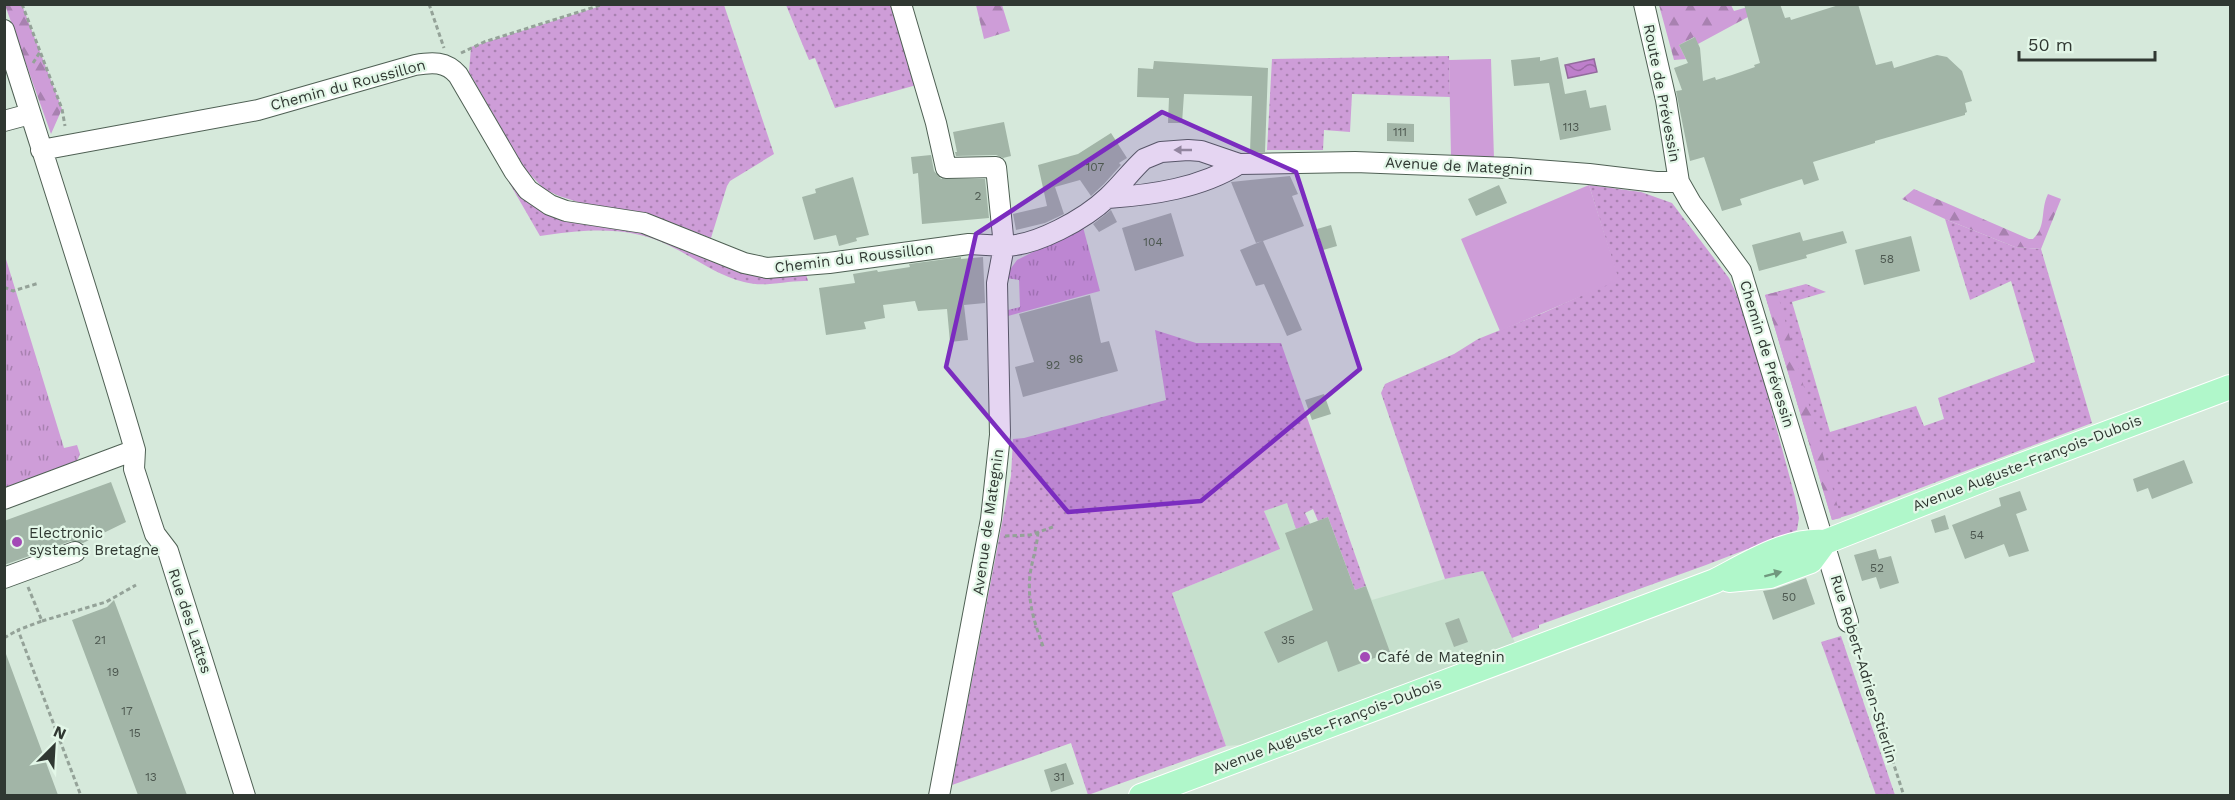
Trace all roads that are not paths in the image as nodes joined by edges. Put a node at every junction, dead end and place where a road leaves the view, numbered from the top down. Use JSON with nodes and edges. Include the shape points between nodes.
{"nodes":[{"id":1,"x":901,"y":4,"type":"edge"},
{"id":2,"x":1644,"y":4,"type":"edge"},
{"id":3,"x":4,"y":30,"type":"edge"},
{"id":4,"x":30,"y":114,"type":"junction"},
{"id":5,"x":4,"y":121,"type":"edge"},
{"id":6,"x":41,"y":150,"type":"junction"},
{"id":7,"x":1239,"y":164,"type":"junction"},
{"id":8,"x":1678,"y":182,"type":"junction"},
{"id":9,"x":1108,"y":198,"type":"junction"},
{"id":10,"x":1004,"y":246,"type":"junction"},
{"id":11,"x":2230,"y":387,"type":"edge"},
{"id":12,"x":135,"y":450,"type":"junction"},
{"id":13,"x":4,"y":499,"type":"edge"},
{"id":14,"x":1825,"y":542,"type":"junction"},
{"id":15,"x":75,"y":552,"type":"dead end"},
{"id":16,"x":13,"y":574,"type":"edge"},
{"id":17,"x":1848,"y":621,"type":"road end"},
{"id":18,"x":245,"y":795,"type":"edge"},
{"id":19,"x":939,"y":795,"type":"edge"},
{"id":20,"x":1141,"y":795,"type":"edge"}],
"edges":[{"from":1,"to":10,"type":"street","name":"Avenue de Mategnin","via":[[945,168],[996,167]]},
{"from":2,"to":8,"type":"street","name":"Route de Prévessin","via":[[1668,108]]},
{"from":3,"to":4,"type":"street","name":"Rue des Lattes"},
{"from":4,"to":5,"type":"street"},
{"from":4,"to":6,"type":"street","name":"Rue des Lattes"},
{"from":6,"to":10,"type":"street","name":"Chemin du Roussillon","via":[[258,110],[431,62],[444,64],[458,75],[528,190],[566,211],[644,223],[744,263],[767,268],[969,244]]},
{"from":6,"to":12,"type":"street","name":"Rue des Lattes","via":[[96,315]]},
{"from":7,"to":8,"type":"street","name":"Avenue de Mategnin","via":[[1367,162],[1510,168]]},
{"from":7,"to":9,"type":"street","name":"Avenue de Mategnin","via":[[1201,182]]},
{"from":7,"to":9,"type":"street","name":"Avenue de Mategnin","one_way":true,"via":[[1200,151],[1161,152],[1143,159]]},
{"from":8,"to":14,"type":"street","name":"Chemin de Prévessin","via":[[1741,271]]},
{"from":9,"to":10,"type":"street","name":"Avenue de Mategnin","via":[[1059,230]]},
{"from":10,"to":19,"type":"street","name":"Avenue de Mategnin","via":[[997,283],[1000,435],[988,536]]},
{"from":11,"to":14,"type":"main road","name":"Avenue Auguste-François-Dubois"},
{"from":12,"to":13,"type":"street"},
{"from":12,"to":18,"type":"street","name":"Rue des Lattes","via":[[134,469],[155,534],[168,551]]},
{"from":14,"to":17,"type":"street","name":"Rue Robert-Adrien-Stierlin"},
{"from":14,"to":20,"type":"main road","name":"Avenue Auguste-François-Dubois","via":[[1811,561],[1770,576],[1715,581]]},
{"from":15,"to":16,"type":"street"}]}
